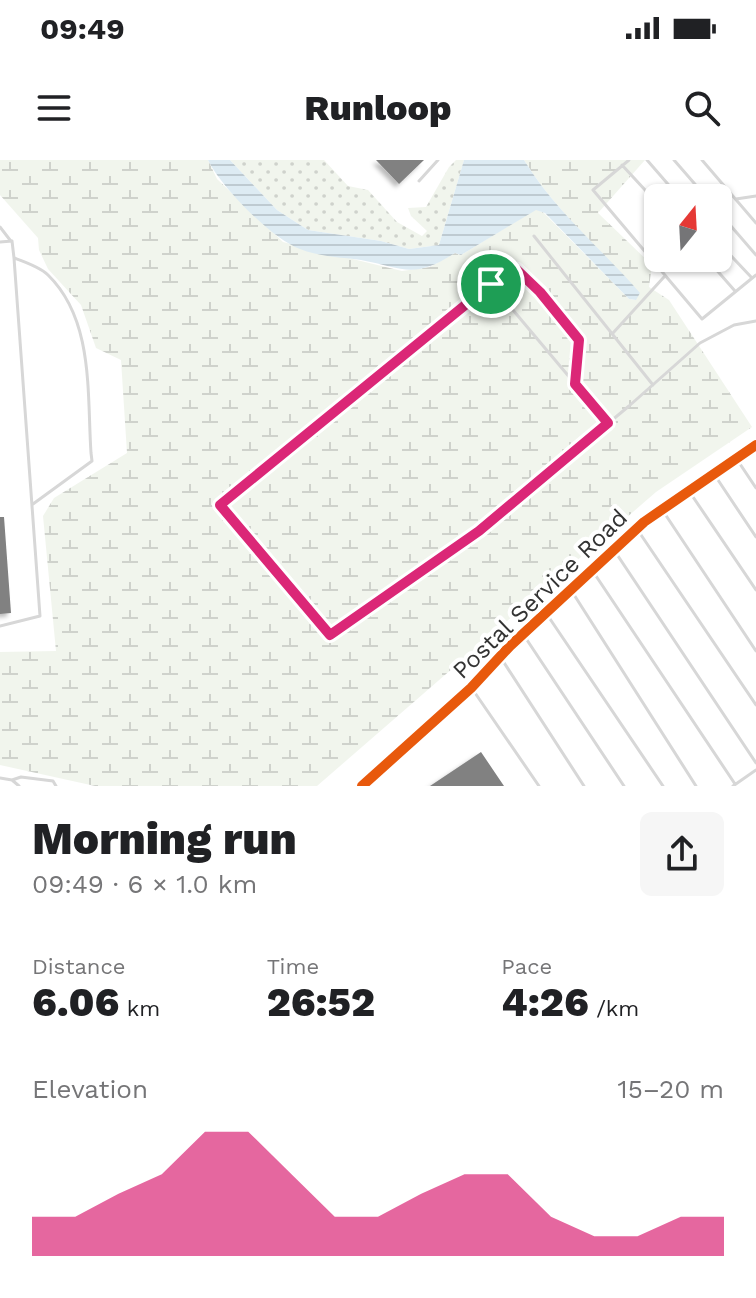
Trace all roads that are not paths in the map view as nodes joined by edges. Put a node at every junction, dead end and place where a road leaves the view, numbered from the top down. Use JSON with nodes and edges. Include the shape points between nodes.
{"nodes":[{"id":1,"x":438,"y":160,"type":"edge"},
{"id":2,"x":629,"y":160,"type":"edge"},
{"id":3,"x":647,"y":160,"type":"edge"},
{"id":4,"x":674,"y":160,"type":"edge"},
{"id":5,"x":702,"y":160,"type":"edge"},
{"id":6,"x":622,"y":165,"type":"junction"},
{"id":7,"x":419,"y":181,"type":"dead end"},
{"id":8,"x":668,"y":184,"type":"edge"},
{"id":9,"x":695,"y":184,"type":"edge"},
{"id":10,"x":644,"y":189,"type":"edge"},
{"id":11,"x":756,"y":196,"type":"edge"},
{"id":12,"x":736,"y":199,"type":"junction"},
{"id":13,"x":756,"y":223,"type":"edge"},
{"id":14,"x":0,"y":227,"type":"edge"},
{"id":15,"x":732,"y":227,"type":"edge"},
{"id":16,"x":534,"y":236,"type":"dead end"},
{"id":17,"x":12,"y":241,"type":"junction"},
{"id":18,"x":0,"y":242,"type":"edge"},
{"id":19,"x":732,"y":255,"type":"edge"},
{"id":20,"x":756,"y":255,"type":"edge"},
{"id":21,"x":14,"y":258,"type":"junction"},
{"id":22,"x":718,"y":272,"type":"edge"},
{"id":23,"x":665,"y":276,"type":"junction"},
{"id":24,"x":754,"y":276,"type":"edge"},
{"id":25,"x":491,"y":284,"type":"junction"},
{"id":26,"x":735,"y":292,"type":"junction"},
{"id":27,"x":756,"y":321,"type":"edge"},
{"id":28,"x":613,"y":333,"type":"junction"},
{"id":29,"x":575,"y":384,"type":"junction"},
{"id":30,"x":653,"y":385,"type":"junction"},
{"id":31,"x":608,"y":423,"type":"junction"},
{"id":32,"x":756,"y":445,"type":"edge"},
{"id":33,"x":736,"y":458,"type":"junction"},
{"id":34,"x":714,"y":474,"type":"junction"},
{"id":35,"x":756,"y":488,"type":"edge"},
{"id":36,"x":689,"y":491,"type":"junction"},
{"id":37,"x":32,"y":505,"type":"junction"},
{"id":38,"x":662,"y":509,"type":"junction"},
{"id":39,"x":637,"y":529,"type":"junction"},
{"id":40,"x":756,"y":537,"type":"edge"},
{"id":41,"x":614,"y":550,"type":"junction"},
{"id":42,"x":592,"y":570,"type":"junction"},
{"id":43,"x":571,"y":590,"type":"junction"},
{"id":44,"x":756,"y":590,"type":"edge"},
{"id":45,"x":546,"y":613,"type":"junction"},
{"id":46,"x":0,"y":626,"type":"edge"},
{"id":47,"x":523,"y":634,"type":"junction"},
{"id":48,"x":756,"y":651,"type":"edge"},
{"id":49,"x":500,"y":657,"type":"junction"},
{"id":50,"x":471,"y":688,"type":"junction"},
{"id":51,"x":756,"y":705,"type":"edge"},
{"id":52,"x":756,"y":763,"type":"edge"},
{"id":53,"x":756,"y":770,"type":"edge"},
{"id":54,"x":0,"y":778,"type":"edge"},
{"id":55,"x":12,"y":780,"type":"junction"},
{"id":56,"x":42,"y":780,"type":"junction"},
{"id":57,"x":734,"y":785,"type":"edge"},
{"id":58,"x":19,"y":786,"type":"edge"},
{"id":59,"x":41,"y":786,"type":"edge"},
{"id":60,"x":56,"y":786,"type":"edge"},
{"id":61,"x":362,"y":786,"type":"edge"},
{"id":62,"x":539,"y":786,"type":"edge"},
{"id":63,"x":584,"y":786,"type":"edge"},
{"id":64,"x":624,"y":786,"type":"edge"},
{"id":65,"x":663,"y":786,"type":"edge"},
{"id":66,"x":696,"y":786,"type":"edge"}],
"edges":[{"from":1,"to":7,"type":"lane"},
{"from":2,"to":6,"type":"lane"},
{"from":3,"to":8,"type":"lane"},
{"from":4,"to":9,"type":"lane"},
{"from":5,"to":12,"type":"lane"},
{"from":6,"to":10,"type":"lane"},
{"from":6,"to":23,"type":"lane","via":[[593,190]]},
{"from":11,"to":12,"type":"lane"},
{"from":12,"to":13,"type":"lane"},
{"from":14,"to":17,"type":"lane"},
{"from":15,"to":20,"type":"lane"},
{"from":16,"to":28,"type":"lane"},
{"from":17,"to":18,"type":"lane"},
{"from":17,"to":21,"type":"lane"},
{"from":19,"to":24,"type":"lane"},
{"from":21,"to":37,"type":"lane"},
{"from":21,"to":37,"type":"lane","via":[[46,272],[69,301],[82,334],[92,461]]},
{"from":22,"to":26,"type":"lane"},
{"from":23,"to":26,"type":"lane","via":[[702,319]]},
{"from":23,"to":28,"type":"lane"},
{"from":24,"to":26,"type":"lane"},
{"from":25,"to":29,"type":"lane"},
{"from":25,"to":29,"type":"lane","via":[[517,270],[540,292],[579,340]]},
{"from":25,"to":31,"type":"lane","via":[[220,505],[330,635],[479,531]]},
{"from":27,"to":30,"type":"lane","via":[[714,333]]},
{"from":28,"to":30,"type":"lane"},
{"from":29,"to":31,"type":"lane"},
{"from":30,"to":31,"type":"lane"},
{"from":32,"to":33,"type":"street","name":"Postal Service Road"},
{"from":33,"to":34,"type":"street","name":"Postal Service Road"},
{"from":33,"to":35,"type":"lane"},
{"from":34,"to":36,"type":"street","name":"Postal Service Road"},
{"from":34,"to":40,"type":"lane"},
{"from":36,"to":38,"type":"street","name":"Postal Service Road"},
{"from":36,"to":44,"type":"lane"},
{"from":37,"to":46,"type":"lane","via":[[40,616]]},
{"from":38,"to":39,"type":"street","name":"Postal Service Road"},
{"from":38,"to":48,"type":"lane"},
{"from":39,"to":41,"type":"street","name":"Postal Service Road"},
{"from":39,"to":51,"type":"lane"},
{"from":41,"to":42,"type":"street","name":"Postal Service Road"},
{"from":41,"to":52,"type":"lane"},
{"from":42,"to":43,"type":"street","name":"Postal Service Road"},
{"from":42,"to":57,"type":"lane"},
{"from":43,"to":45,"type":"street","name":"Postal Service Road"},
{"from":43,"to":66,"type":"lane"},
{"from":45,"to":47,"type":"street","name":"Postal Service Road"},
{"from":45,"to":65,"type":"lane"},
{"from":47,"to":49,"type":"street","name":"Postal Service Road"},
{"from":47,"to":64,"type":"lane"},
{"from":49,"to":50,"type":"street","name":"Postal Service Road"},
{"from":49,"to":63,"type":"lane"},
{"from":50,"to":61,"type":"street","name":"Postal Service Road"},
{"from":50,"to":62,"type":"lane"},
{"from":53,"to":57,"type":"lane"},
{"from":54,"to":55,"type":"lane"},
{"from":55,"to":56,"type":"lane"},
{"from":55,"to":58,"type":"lane"},
{"from":56,"to":59,"type":"lane"},
{"from":56,"to":60,"type":"lane"}]}
